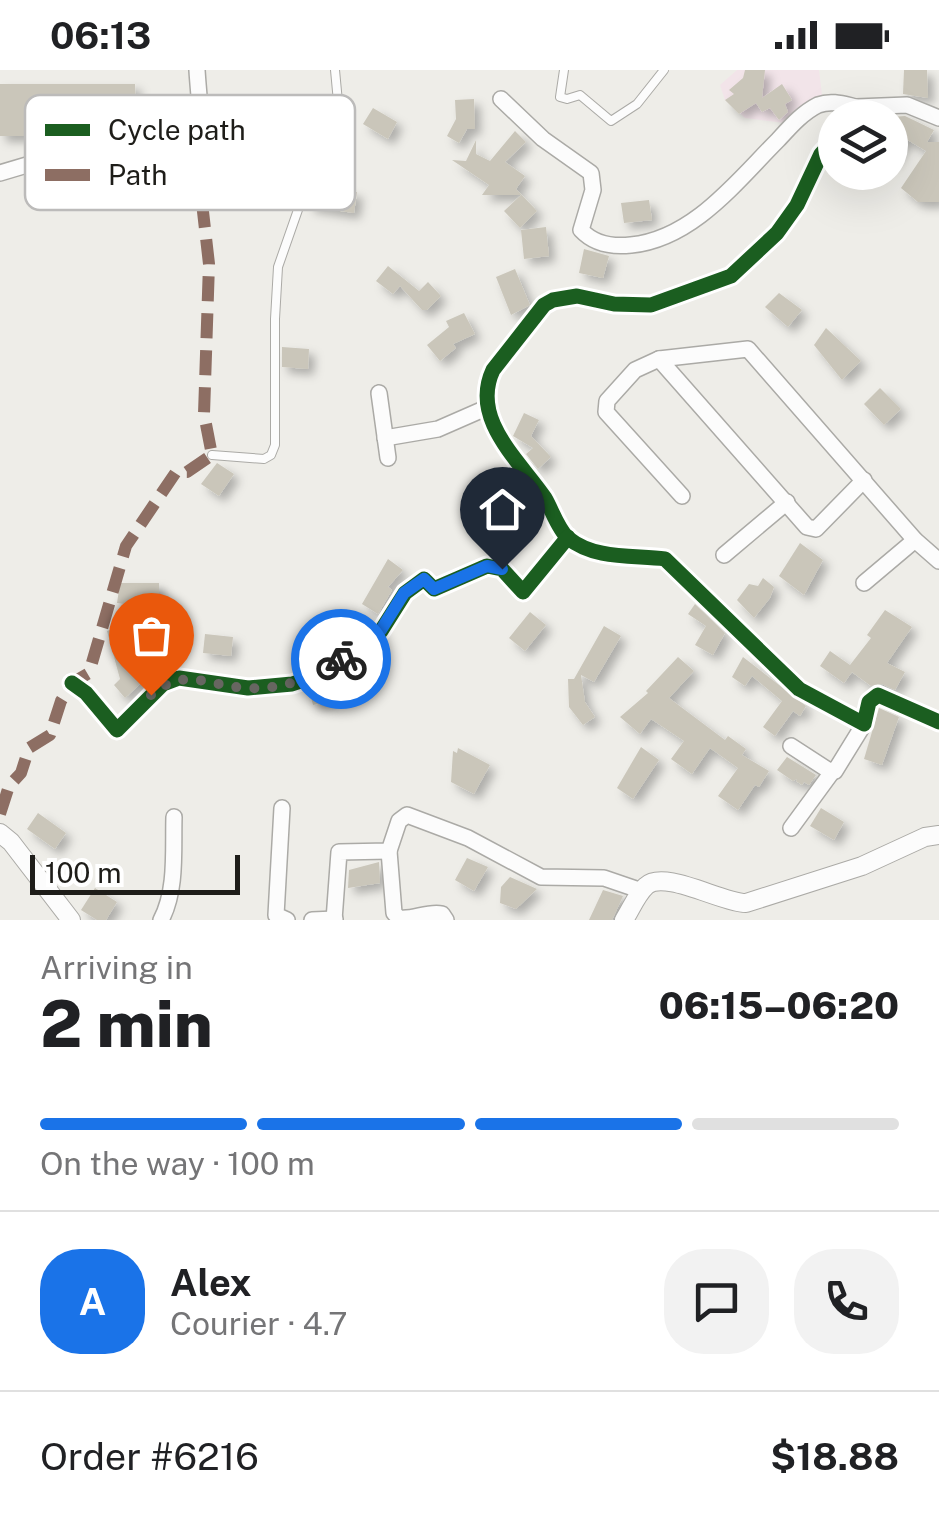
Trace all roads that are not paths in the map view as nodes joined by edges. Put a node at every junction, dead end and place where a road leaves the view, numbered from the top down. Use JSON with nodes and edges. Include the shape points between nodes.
{"nodes":[{"id":1,"x":197,"y":70,"type":"edge"},
{"id":2,"x":335,"y":70,"type":"edge"},
{"id":3,"x":564,"y":70,"type":"edge"},
{"id":4,"x":664,"y":70,"type":"edge"},
{"id":5,"x":200,"y":95,"type":"edge"},
{"id":6,"x":337,"y":95,"type":"edge"},
{"id":7,"x":500,"y":99,"type":"dead end"},
{"id":8,"x":818,"y":105,"type":"edge"},
{"id":9,"x":908,"y":106,"type":"edge"},
{"id":10,"x":939,"y":118,"type":"edge"},
{"id":11,"x":818,"y":159,"type":"edge"},
{"id":12,"x":25,"y":165,"type":"edge"},
{"id":13,"x":0,"y":172,"type":"edge"},
{"id":14,"x":298,"y":210,"type":"edge"},
{"id":15,"x":658,"y":359,"type":"junction"},
{"id":16,"x":379,"y":393,"type":"dead end"},
{"id":17,"x":486,"y":408,"type":"junction"},
{"id":18,"x":385,"y":438,"type":"junction"},
{"id":19,"x":212,"y":455,"type":"dead end"},
{"id":20,"x":388,"y":458,"type":"dead end"},
{"id":21,"x":864,"y":480,"type":"junction"},
{"id":22,"x":682,"y":496,"type":"dead end"},
{"id":23,"x":787,"y":502,"type":"junction"},
{"id":24,"x":568,"y":538,"type":"junction"},
{"id":25,"x":915,"y":540,"type":"junction"},
{"id":26,"x":724,"y":555,"type":"dead end"},
{"id":27,"x":939,"y":560,"type":"edge"},
{"id":28,"x":864,"y":584,"type":"dead end"},
{"id":29,"x":72,"y":683,"type":"dead end"},
{"id":30,"x":939,"y":722,"type":"edge"},
{"id":31,"x":864,"y":724,"type":"junction"},
{"id":32,"x":791,"y":746,"type":"dead end"},
{"id":33,"x":832,"y":772,"type":"junction"},
{"id":34,"x":282,"y":808,"type":"dead end"},
{"id":35,"x":174,"y":817,"type":"dead end"},
{"id":36,"x":791,"y":828,"type":"dead end"},
{"id":37,"x":0,"y":833,"type":"edge"},
{"id":38,"x":939,"y":835,"type":"edge"},
{"id":39,"x":389,"y":851,"type":"junction"},
{"id":40,"x":642,"y":891,"type":"junction"},
{"id":41,"x":71,"y":920,"type":"edge"},
{"id":42,"x":161,"y":920,"type":"edge"},
{"id":43,"x":287,"y":920,"type":"edge"},
{"id":44,"x":312,"y":920,"type":"edge"},
{"id":45,"x":334,"y":920,"type":"edge"},
{"id":46,"x":446,"y":920,"type":"edge"},
{"id":47,"x":624,"y":920,"type":"edge"}],
"edges":[{"from":1,"to":5,"type":"street"},
{"from":2,"to":6,"type":"lane"},
{"from":3,"to":4,"type":"lane","via":[[560,97],[580,95],[611,122],[637,104]]},
{"from":7,"to":8,"type":"street","via":[[590,173],[593,190],[581,230],[619,246],[651,243],[684,227]]},
{"from":9,"to":10,"type":"street"},
{"from":11,"to":17,"type":"street","via":[[777,233],[731,276],[651,305],[577,296],[544,305],[493,370]]},
{"from":12,"to":13,"type":"street"},
{"from":14,"to":19,"type":"lane","via":[[278,267],[275,445],[264,459]]},
{"from":15,"to":21,"type":"street","via":[[748,349]]},
{"from":15,"to":22,"type":"street","via":[[635,370],[607,401],[606,412]]},
{"from":15,"to":23,"type":"street"},
{"from":16,"to":18,"type":"street"},
{"from":17,"to":18,"type":"street","via":[[438,429]]},
{"from":17,"to":24,"type":"street"},
{"from":18,"to":20,"type":"street"},
{"from":21,"to":23,"type":"street","via":[[816,528],[806,527]]},
{"from":21,"to":25,"type":"street"},
{"from":23,"to":26,"type":"street"},
{"from":24,"to":29,"type":"street","via":[[523,592],[502,569],[487,566],[434,589],[424,579],[404,593],[381,630],[316,676],[292,684],[248,688],[179,678],[163,684],[117,730]]},
{"from":24,"to":31,"type":"street","via":[[615,557],[665,559],[799,689]]},
{"from":25,"to":27,"type":"street"},
{"from":25,"to":28,"type":"street"},
{"from":30,"to":31,"type":"street","via":[[878,695],[869,702]]},
{"from":31,"to":33,"type":"street"},
{"from":32,"to":33,"type":"street"},
{"from":33,"to":36,"type":"street"},
{"from":34,"to":43,"type":"street","via":[[276,915]]},
{"from":35,"to":42,"type":"street","via":[[172,884]]},
{"from":37,"to":41,"type":"street"},
{"from":38,"to":40,"type":"street","via":[[746,903],[656,880]]},
{"from":39,"to":40,"type":"street","via":[[398,821],[407,815],[468,838],[541,878],[604,878]]},
{"from":39,"to":45,"type":"street","via":[[339,852]]},
{"from":39,"to":46,"type":"street","via":[[394,912],[399,918],[434,912]]},
{"from":40,"to":47,"type":"street"},
{"from":44,"to":45,"type":"street"}]}
